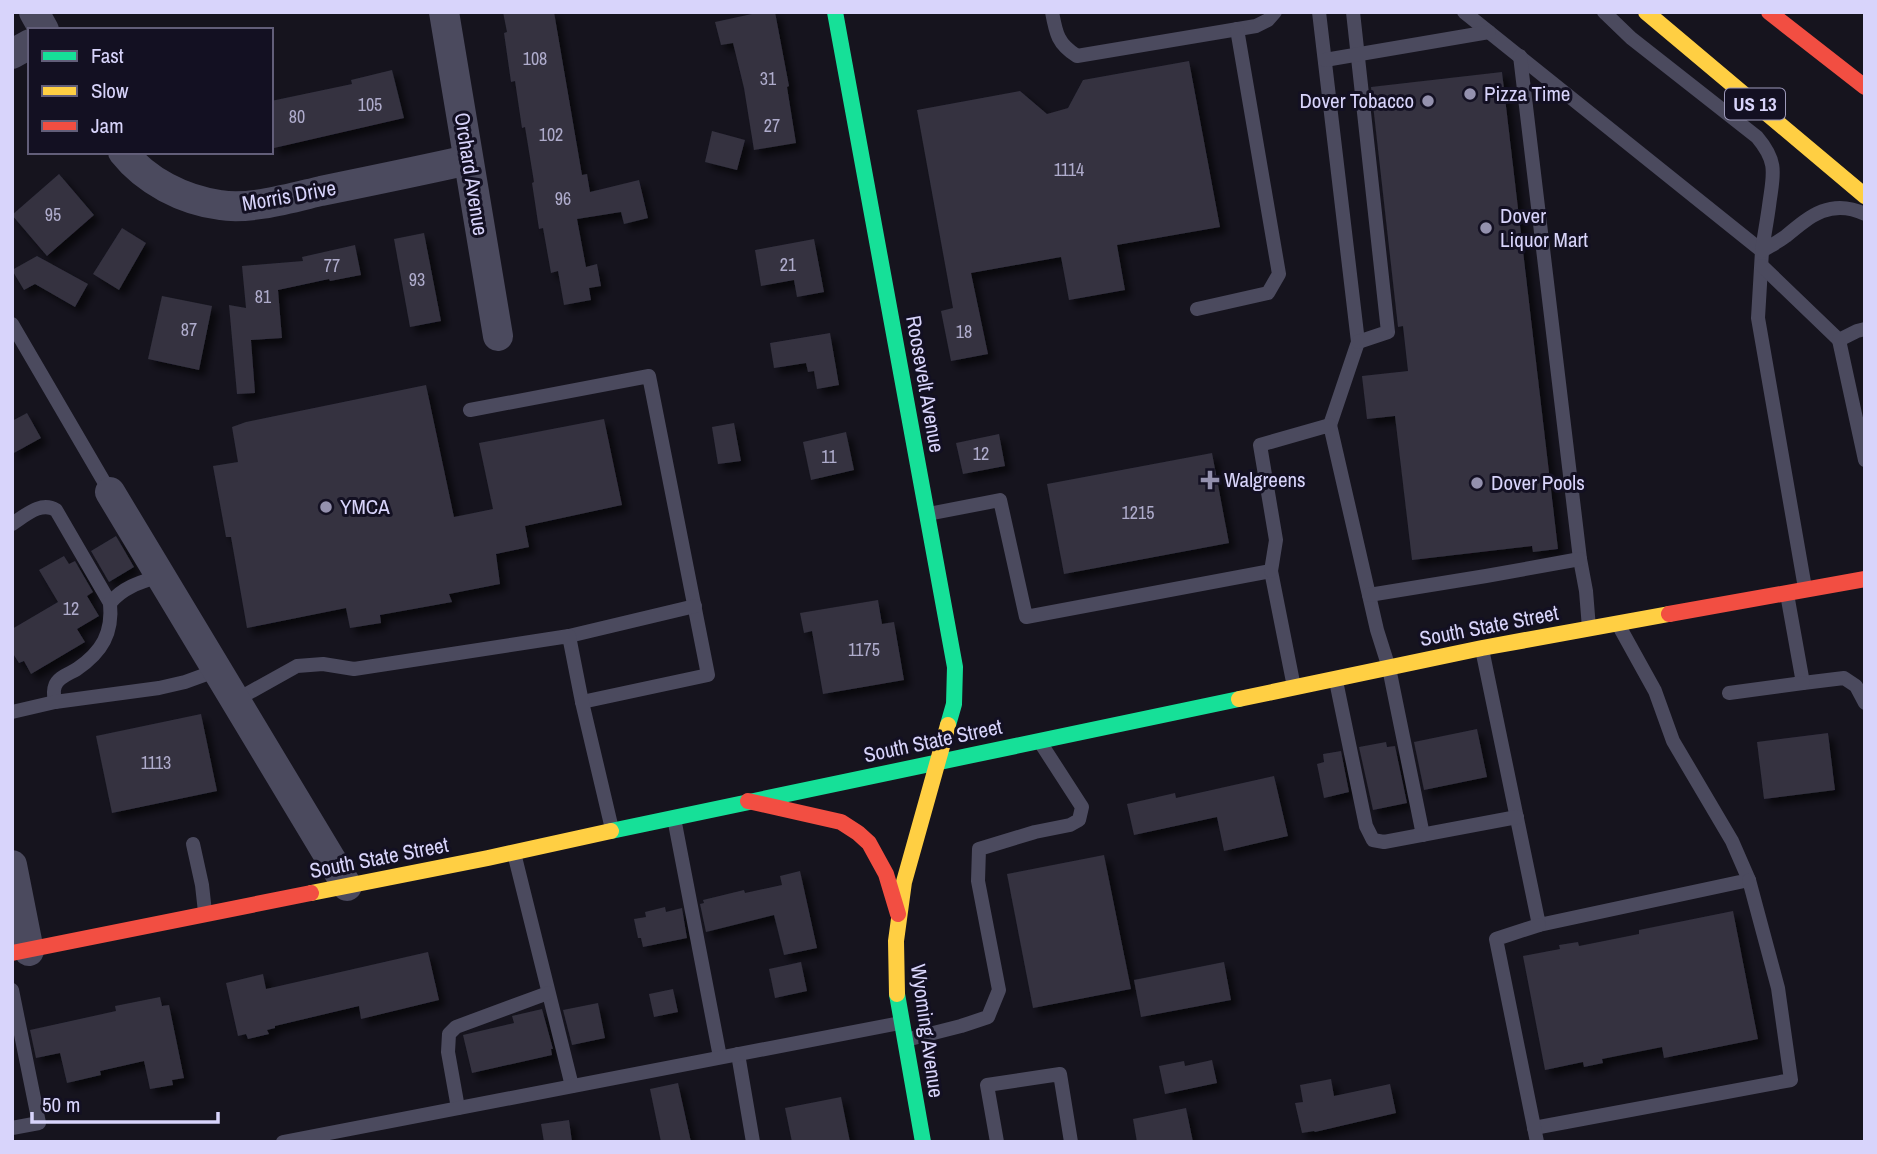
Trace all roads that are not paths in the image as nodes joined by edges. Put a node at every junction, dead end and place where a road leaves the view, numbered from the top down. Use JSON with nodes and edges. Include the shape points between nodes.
{"nodes":[{"id":1,"x":34,"y":12,"type":"edge"},
{"id":2,"x":444,"y":12,"type":"edge"},
{"id":3,"x":835,"y":12,"type":"edge"},
{"id":4,"x":1052,"y":12,"type":"edge"},
{"id":5,"x":1275,"y":12,"type":"edge"},
{"id":6,"x":1319,"y":12,"type":"edge"},
{"id":7,"x":1353,"y":12,"type":"edge"},
{"id":8,"x":1464,"y":12,"type":"edge"},
{"id":9,"x":1604,"y":12,"type":"edge"},
{"id":10,"x":1648,"y":12,"type":"edge"},
{"id":11,"x":1779,"y":15,"type":"edge"},
{"id":12,"x":43,"y":28,"type":"edge"},
{"id":13,"x":1237,"y":29,"type":"junction"},
{"id":14,"x":1489,"y":32,"type":"junction"},
{"id":15,"x":28,"y":45,"type":"edge"},
{"id":16,"x":12,"y":54,"type":"edge"},
{"id":17,"x":1358,"y":55,"type":"junction"},
{"id":18,"x":1520,"y":57,"type":"junction"},
{"id":19,"x":1325,"y":61,"type":"junction"},
{"id":20,"x":1865,"y":87,"type":"edge"},
{"id":21,"x":1774,"y":99,"type":"dead end"},
{"id":22,"x":125,"y":154,"type":"edge"},
{"id":23,"x":468,"y":160,"type":"junction"},
{"id":24,"x":1865,"y":196,"type":"edge"},
{"id":25,"x":1865,"y":214,"type":"edge"},
{"id":26,"x":1762,"y":258,"type":"junction"},
{"id":27,"x":1197,"y":309,"type":"dead end"},
{"id":28,"x":12,"y":324,"type":"edge"},
{"id":29,"x":1865,"y":329,"type":"edge"},
{"id":30,"x":498,"y":336,"type":"dead end"},
{"id":31,"x":1839,"y":340,"type":"junction"},
{"id":32,"x":1358,"y":342,"type":"junction"},
{"id":33,"x":470,"y":410,"type":"dead end"},
{"id":34,"x":1330,"y":425,"type":"junction"},
{"id":35,"x":1865,"y":460,"type":"edge"},
{"id":36,"x":110,"y":492,"type":"joint"},
{"id":37,"x":928,"y":514,"type":"junction"},
{"id":38,"x":12,"y":524,"type":"edge"},
{"id":39,"x":1580,"y":559,"type":"junction"},
{"id":40,"x":1272,"y":571,"type":"junction"},
{"id":41,"x":160,"y":576,"type":"junction"},
{"id":42,"x":1865,"y":579,"type":"edge"},
{"id":43,"x":1805,"y":590,"type":"junction"},
{"id":44,"x":1787,"y":593,"type":"junction"},
{"id":45,"x":1369,"y":595,"type":"junction"},
{"id":46,"x":110,"y":603,"type":"junction"},
{"id":47,"x":695,"y":606,"type":"junction"},
{"id":48,"x":1618,"y":623,"type":"junction"},
{"id":49,"x":1589,"y":628,"type":"junction"},
{"id":50,"x":569,"y":636,"type":"junction"},
{"id":51,"x":1482,"y":648,"type":"junction"},
{"id":52,"x":1389,"y":668,"type":"junction"},
{"id":53,"x":218,"y":670,"type":"junction"},
{"id":54,"x":1336,"y":679,"type":"junction"},
{"id":55,"x":1802,"y":683,"type":"junction"},
{"id":56,"x":1294,"y":688,"type":"junction"},
{"id":57,"x":1729,"y":693,"type":"dead end"},
{"id":58,"x":236,"y":700,"type":"junction"},
{"id":59,"x":55,"y":702,"type":"junction"},
{"id":60,"x":582,"y":702,"type":"junction"},
{"id":61,"x":1865,"y":703,"type":"edge"},
{"id":62,"x":12,"y":712,"type":"edge"},
{"id":63,"x":1039,"y":741,"type":"junction"},
{"id":64,"x":936,"y":762,"type":"junction"},
{"id":65,"x":748,"y":801,"type":"junction"},
{"id":66,"x":674,"y":817,"type":"junction"},
{"id":67,"x":1517,"y":817,"type":"junction"},
{"id":68,"x":612,"y":831,"type":"junction"},
{"id":69,"x":1423,"y":835,"type":"junction"},
{"id":70,"x":193,"y":844,"type":"dead end"},
{"id":71,"x":513,"y":852,"type":"junction"},
{"id":72,"x":12,"y":865,"type":"edge"},
{"id":73,"x":1748,"y":880,"type":"junction"},
{"id":74,"x":347,"y":886,"type":"junction"},
{"id":75,"x":205,"y":914,"type":"junction"},
{"id":76,"x":898,"y":916,"type":"junction"},
{"id":77,"x":1539,"y":925,"type":"junction"},
{"id":78,"x":21,"y":952,"type":"edge"},
{"id":79,"x":12,"y":990,"type":"edge"},
{"id":80,"x":548,"y":993,"type":"junction"},
{"id":81,"x":901,"y":1023,"type":"junction"},
{"id":82,"x":904,"y":1041,"type":"junction"},
{"id":83,"x":738,"y":1054,"type":"junction"},
{"id":84,"x":720,"y":1057,"type":"junction"},
{"id":85,"x":572,"y":1086,"type":"junction"},
{"id":86,"x":458,"y":1108,"type":"junction"},
{"id":87,"x":12,"y":1128,"type":"edge"},
{"id":88,"x":1535,"y":1135,"type":"edge"},
{"id":89,"x":283,"y":1142,"type":"edge"},
{"id":90,"x":753,"y":1142,"type":"edge"},
{"id":91,"x":923,"y":1142,"type":"edge"},
{"id":92,"x":997,"y":1142,"type":"edge"},
{"id":93,"x":1071,"y":1142,"type":"edge"}],
"edges":[{"from":1,"to":12,"type":"street"},
{"from":2,"to":23,"type":"street","name":"Orchard Avenue"},
{"from":3,"to":37,"type":"main road","name":"Roosevelt Avenue"},
{"from":4,"to":13,"type":"lane","via":[[1064,48],[1077,56]]},
{"from":5,"to":13,"type":"lane","via":[[1256,26]]},
{"from":6,"to":19,"type":"lane"},
{"from":7,"to":17,"type":"lane"},
{"from":8,"to":14,"type":"lane"},
{"from":9,"to":26,"type":"lane","via":[[1766,148],[1774,177]]},
{"from":10,"to":21,"type":"main road"},
{"from":10,"to":24,"type":"main road","number":"US 13"},
{"from":11,"to":20,"type":"main road"},
{"from":13,"to":27,"type":"lane","via":[[1279,274],[1268,293]]},
{"from":14,"to":17,"type":"lane"},
{"from":14,"to":18,"type":"lane"},
{"from":15,"to":16,"type":"street"},
{"from":17,"to":19,"type":"lane"},
{"from":17,"to":32,"type":"lane","via":[[1388,332]]},
{"from":18,"to":26,"type":"lane"},
{"from":18,"to":39,"type":"lane"},
{"from":19,"to":32,"type":"lane"},
{"from":22,"to":23,"type":"street","name":"Morris Drive","via":[[156,182],[188,198],[222,206],[262,204]]},
{"from":23,"to":30,"type":"street","name":"Orchard Avenue"},
{"from":25,"to":26,"type":"lane","via":[[1846,208],[1816,213]]},
{"from":26,"to":31,"type":"lane"},
{"from":26,"to":43,"type":"lane","via":[[1758,318]]},
{"from":28,"to":36,"type":"lane"},
{"from":29,"to":31,"type":"lane"},
{"from":31,"to":35,"type":"lane"},
{"from":32,"to":34,"type":"lane"},
{"from":33,"to":47,"type":"lane","via":[[649,376]]},
{"from":34,"to":40,"type":"lane","via":[[1260,445],[1276,540]]},
{"from":34,"to":45,"type":"lane"},
{"from":36,"to":41,"type":"street"},
{"from":37,"to":40,"type":"lane","via":[[1000,500],[1026,617]]},
{"from":37,"to":64,"type":"main road","name":"Roosevelt Avenue","via":[[955,667],[954,704]]},
{"from":38,"to":46,"type":"lane","via":[[41,507],[56,510]]},
{"from":39,"to":45,"type":"lane"},
{"from":39,"to":49,"type":"lane"},
{"from":40,"to":56,"type":"lane"},
{"from":41,"to":46,"type":"lane","via":[[119,592]]},
{"from":41,"to":53,"type":"street"},
{"from":42,"to":43,"type":"main road","name":"South State Street"},
{"from":43,"to":44,"type":"main road","name":"South State Street"},
{"from":44,"to":48,"type":"main road","name":"South State Street"},
{"from":44,"to":55,"type":"lane"},
{"from":45,"to":52,"type":"lane"},
{"from":46,"to":59,"type":"lane","via":[[108,634],[97,652],[59,680],[53,688]]},
{"from":47,"to":50,"type":"lane"},
{"from":47,"to":60,"type":"lane","via":[[708,675]]},
{"from":48,"to":49,"type":"main road","name":"South State Street"},
{"from":48,"to":73,"type":"lane"},
{"from":49,"to":51,"type":"main road","name":"South State Street"},
{"from":50,"to":58,"type":"lane","via":[[354,669],[297,666]]},
{"from":50,"to":60,"type":"lane"},
{"from":51,"to":52,"type":"main road","name":"South State Street"},
{"from":51,"to":67,"type":"lane"},
{"from":52,"to":54,"type":"main road","name":"South State Street"},
{"from":52,"to":69,"type":"lane"},
{"from":53,"to":58,"type":"street"},
{"from":53,"to":59,"type":"lane","via":[[159,688]]},
{"from":54,"to":56,"type":"main road","name":"South State Street"},
{"from":54,"to":69,"type":"lane","via":[[1366,826],[1373,840]]},
{"from":55,"to":57,"type":"lane"},
{"from":55,"to":61,"type":"lane","via":[[1844,678],[1856,686]]},
{"from":56,"to":63,"type":"main road","name":"South State Street"},
{"from":58,"to":74,"type":"street"},
{"from":59,"to":62,"type":"lane"},
{"from":60,"to":68,"type":"lane"},
{"from":63,"to":64,"type":"main road","name":"South State Street"},
{"from":63,"to":82,"type":"lane","via":[[1082,807],[1079,820],[979,849],[978,881],[999,990],[988,1017]]},
{"from":64,"to":65,"type":"main road","name":"South State Street"},
{"from":64,"to":76,"type":"main road","name":"Wyoming Avenue"},
{"from":65,"to":66,"type":"main road","name":"South State Street"},
{"from":65,"to":76,"type":"main road","via":[[841,822],[858,833],[886,874]]},
{"from":66,"to":68,"type":"main road","name":"South State Street"},
{"from":66,"to":84,"type":"lane"},
{"from":67,"to":69,"type":"lane"},
{"from":67,"to":77,"type":"lane"},
{"from":68,"to":71,"type":"main road","name":"South State Street"},
{"from":70,"to":75,"type":"lane"},
{"from":71,"to":74,"type":"main road","name":"South State Street"},
{"from":71,"to":80,"type":"lane"},
{"from":72,"to":78,"type":"street"},
{"from":73,"to":77,"type":"lane"},
{"from":73,"to":88,"type":"lane","via":[[1777,988],[1791,1080]]},
{"from":74,"to":75,"type":"main road","name":"South State Street"},
{"from":75,"to":78,"type":"main road","name":"South State Street"},
{"from":76,"to":81,"type":"main road","name":"Wyoming Avenue","via":[[895,967]]},
{"from":77,"to":88,"type":"lane","via":[[1496,939]]},
{"from":79,"to":87,"type":"lane","via":[[39,1124]]},
{"from":80,"to":85,"type":"lane"},
{"from":80,"to":86,"type":"lane","via":[[456,1027],[449,1034]]},
{"from":81,"to":82,"type":"main road","name":"Wyoming Avenue"},
{"from":81,"to":83,"type":"lane"},
{"from":82,"to":91,"type":"main road","name":"Wyoming Avenue"},
{"from":83,"to":84,"type":"lane"},
{"from":83,"to":90,"type":"lane"},
{"from":84,"to":85,"type":"lane"},
{"from":85,"to":86,"type":"lane"},
{"from":86,"to":89,"type":"lane"},
{"from":92,"to":93,"type":"lane","via":[[988,1085],[1060,1074]]}]}
